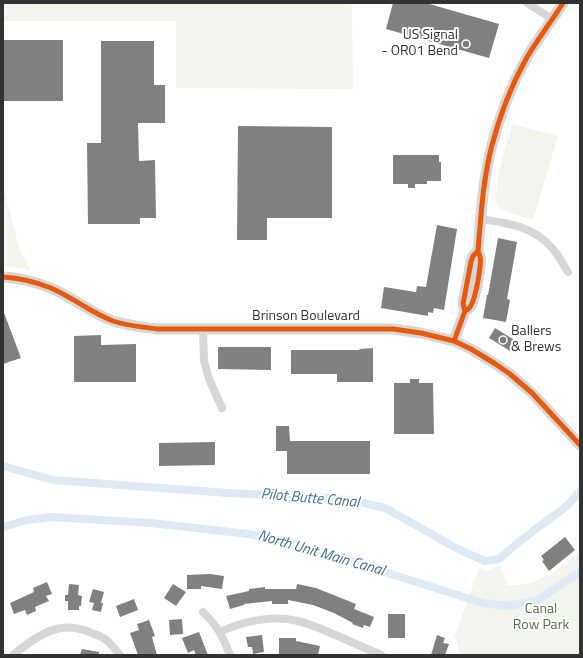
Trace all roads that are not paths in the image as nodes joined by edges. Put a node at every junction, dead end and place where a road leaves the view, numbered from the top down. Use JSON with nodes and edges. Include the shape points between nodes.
{"nodes":[{"id":1,"x":527,"y":3,"type":"edge"},
{"id":2,"x":563,"y":3,"type":"edge"},
{"id":3,"x":552,"y":19,"type":"junction"},
{"id":4,"x":481,"y":219,"type":"junction"},
{"id":5,"x":568,"y":272,"type":"dead end"},
{"id":6,"x":3,"y":276,"type":"edge"},
{"id":7,"x":203,"y":329,"type":"junction"},
{"id":8,"x":454,"y":341,"type":"junction"},
{"id":9,"x":222,"y":408,"type":"dead end"},
{"id":10,"x":580,"y":445,"type":"edge"},
{"id":11,"x":203,"y":612,"type":"dead end"},
{"id":12,"x":220,"y":632,"type":"junction"},
{"id":13,"x":13,"y":655,"type":"edge"},
{"id":14,"x":120,"y":655,"type":"edge"},
{"id":15,"x":230,"y":655,"type":"edge"},
{"id":16,"x":381,"y":655,"type":"edge"}],
"edges":[{"from":1,"to":3,"type":"street"},
{"from":2,"to":3,"type":"street"},
{"from":3,"to":4,"type":"street","via":[[526,60],[500,118],[492,144]]},
{"from":4,"to":5,"type":"street","via":[[508,223],[532,232],[552,247]]},
{"from":4,"to":8,"type":"street","via":[[478,279],[472,303],[465,311]]},
{"from":6,"to":7,"type":"street","name":"Brinson Boulevard","via":[[51,288],[114,322],[158,329]]},
{"from":7,"to":8,"type":"street","name":"Brinson Boulevard","via":[[393,329]]},
{"from":7,"to":9,"type":"street","via":[[204,361]]},
{"from":8,"to":10,"type":"street","name":"Brinson Boulevard","via":[[472,349],[510,374],[532,393]]},
{"from":11,"to":12,"type":"street"},
{"from":12,"to":15,"type":"street"},
{"from":12,"to":16,"type":"street","via":[[264,619],[298,621]]},
{"from":13,"to":14,"type":"street","via":[[47,631],[66,626],[83,629],[106,639]]}]}
